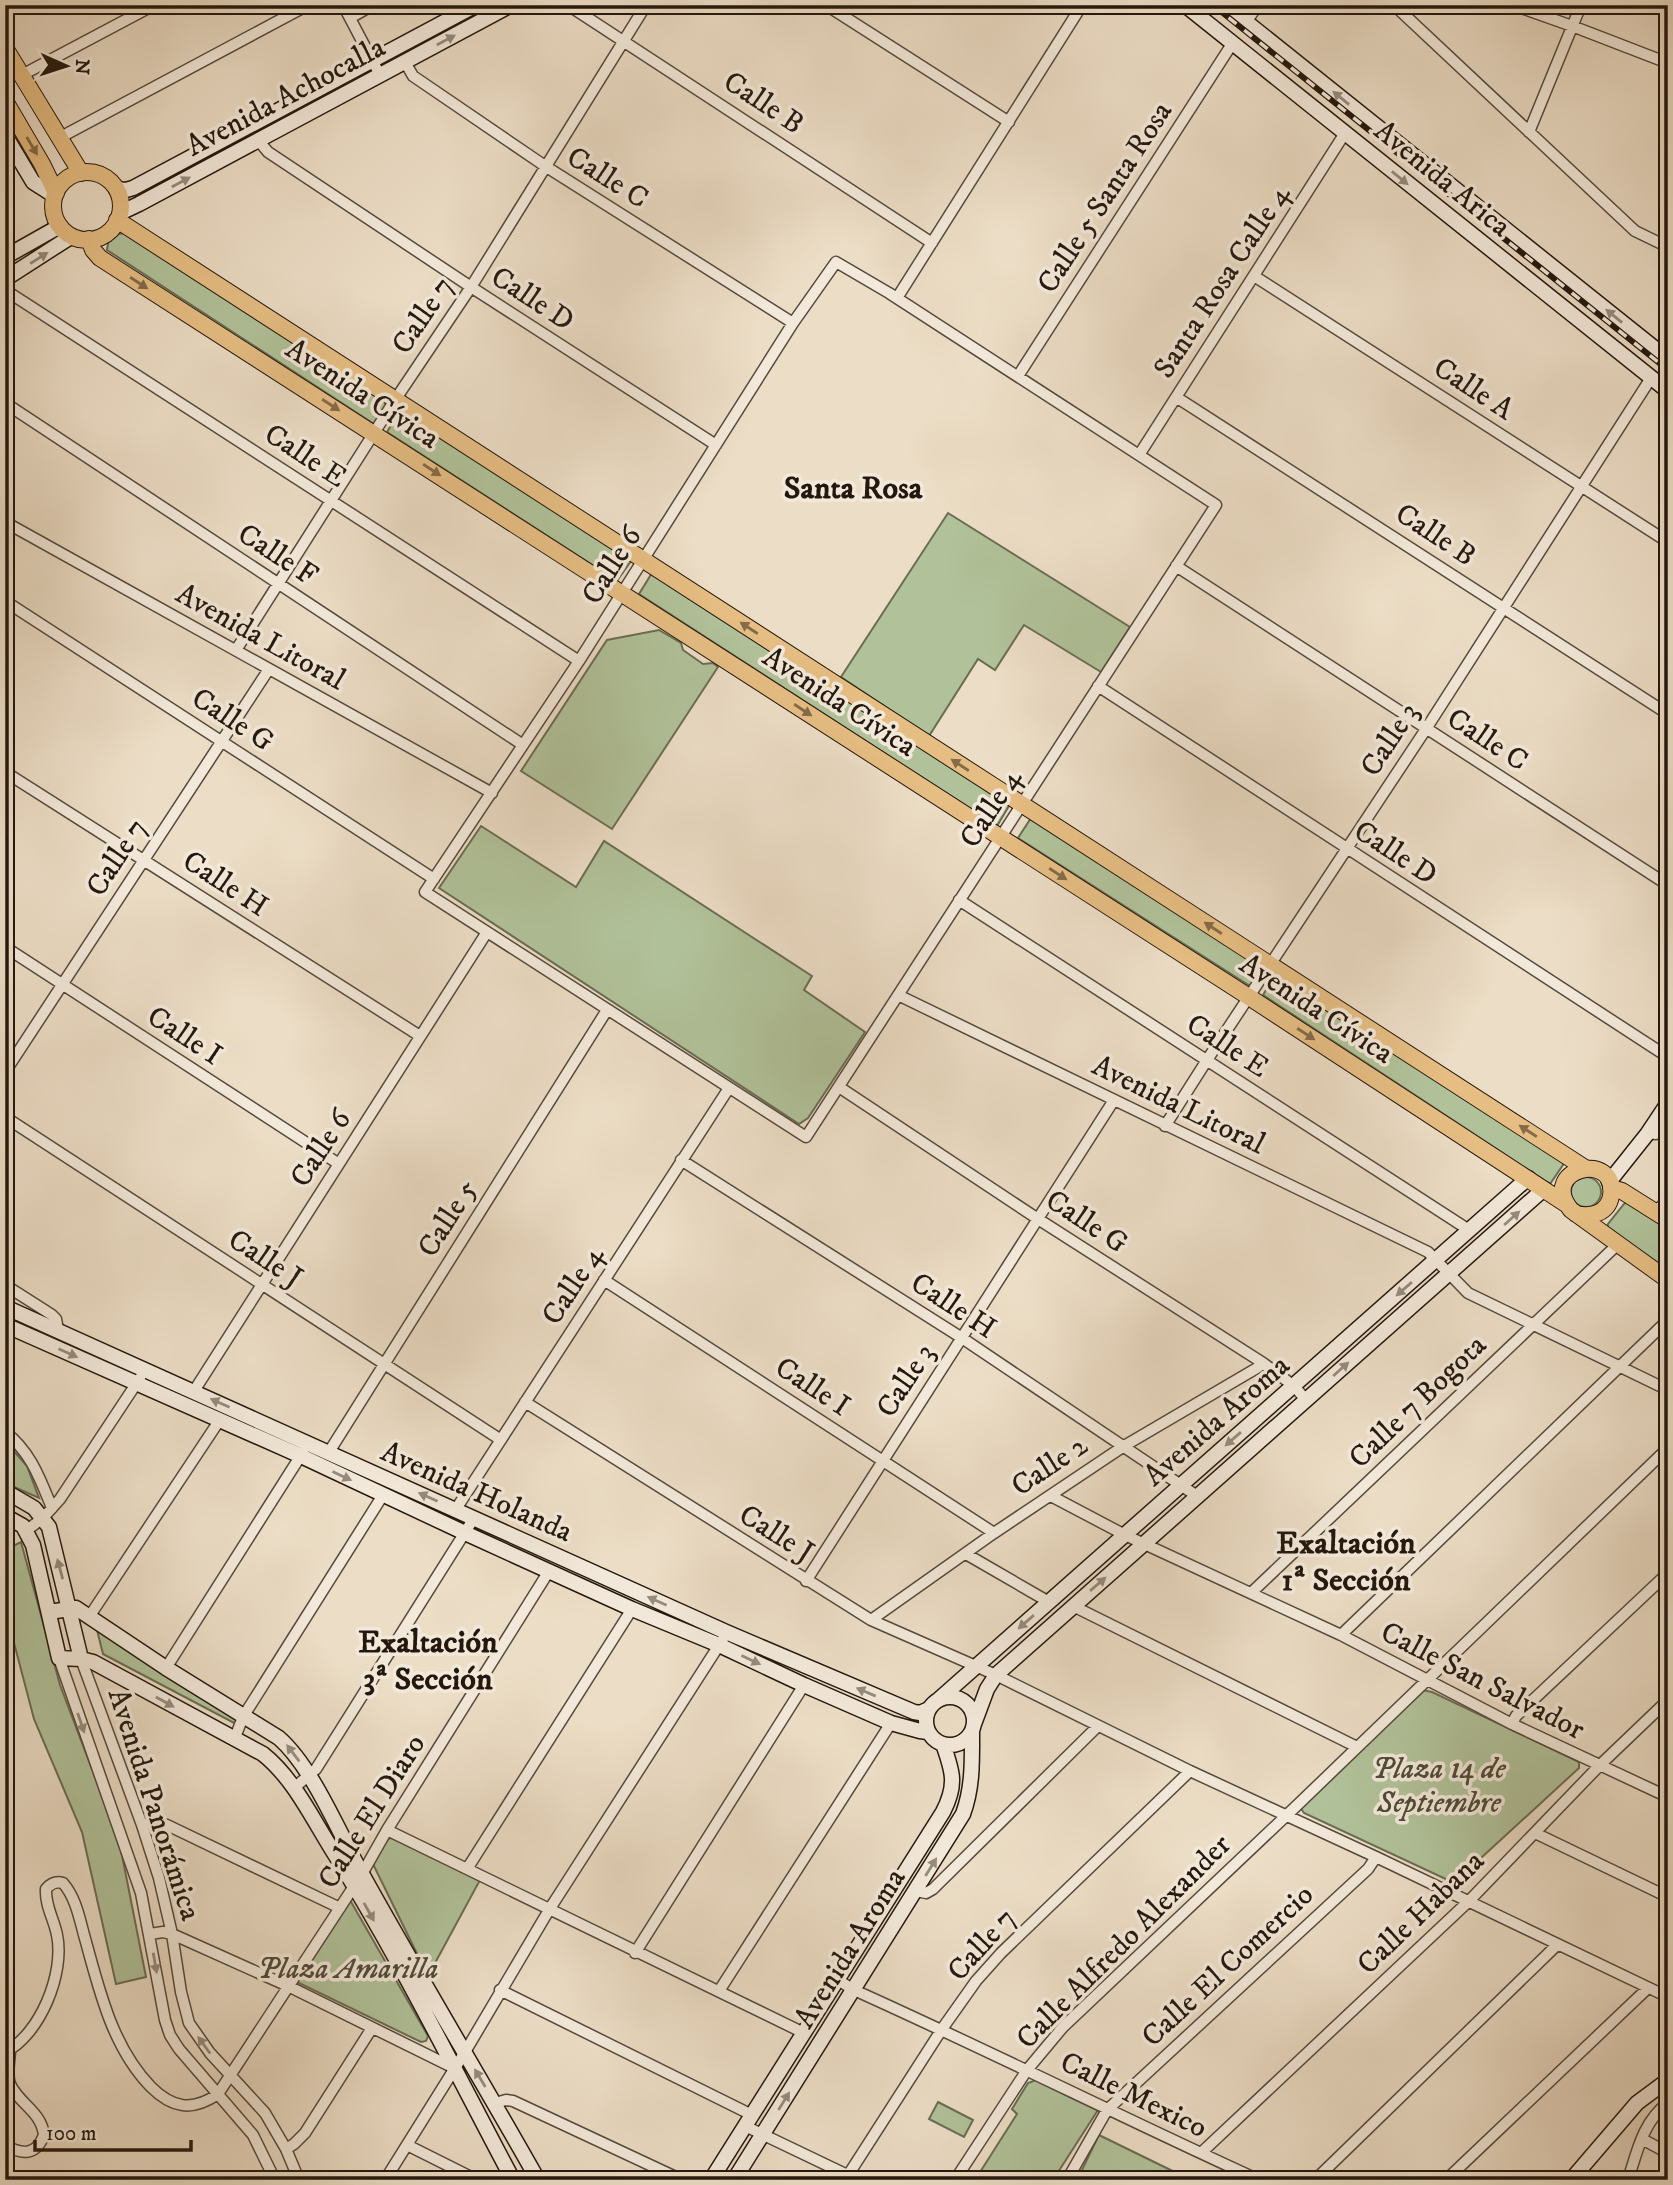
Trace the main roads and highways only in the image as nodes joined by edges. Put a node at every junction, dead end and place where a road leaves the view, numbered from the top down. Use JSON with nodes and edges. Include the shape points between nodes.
{"nodes":[{"id":1,"x":5,"y":48,"type":"edge"},
{"id":2,"x":5,"y":101,"type":"edge"},
{"id":3,"x":80,"y":173,"type":"junction"},
{"id":4,"x":55,"y":194,"type":"junction"},
{"id":5,"x":118,"y":217,"type":"junction"},
{"id":6,"x":89,"y":239,"type":"junction"},
{"id":7,"x":1586,"y":1168,"type":"junction"},
{"id":8,"x":1610,"y":1185,"type":"junction"},
{"id":9,"x":1571,"y":1209,"type":"junction"},
{"id":10,"x":1664,"y":1210,"type":"edge"},
{"id":11,"x":1668,"y":1280,"type":"edge"}],
"edges":[{"from":1,"to":3,"type":"main road"},
{"from":2,"to":4,"type":"main road","one_way":true},
{"from":3,"to":4,"type":"main road","via":[[63,182]]},
{"from":3,"to":5,"type":"main road","via":[[103,176],[116,189]]},
{"from":4,"to":6,"type":"main road","via":[[53,210],[60,226],[72,236]]},
{"from":5,"to":6,"type":"main road","via":[[107,233]]},
{"from":7,"to":5,"type":"main road","name":"Avenida Cívica","one_way":true},
{"from":6,"to":9,"type":"main road","name":"Avenida Cívica","one_way":true,"via":[[100,258]]},
{"from":7,"to":8,"type":"main road","via":[[1599,1171]]},
{"from":7,"to":9,"type":"main road","via":[[1566,1181],[1563,1197]]},
{"from":8,"to":9,"type":"main road","via":[[1609,1203],[1598,1213],[1584,1216]]},
{"from":8,"to":10,"type":"main road"},
{"from":9,"to":11,"type":"main road","name":"Avenida Cívica"}]}
